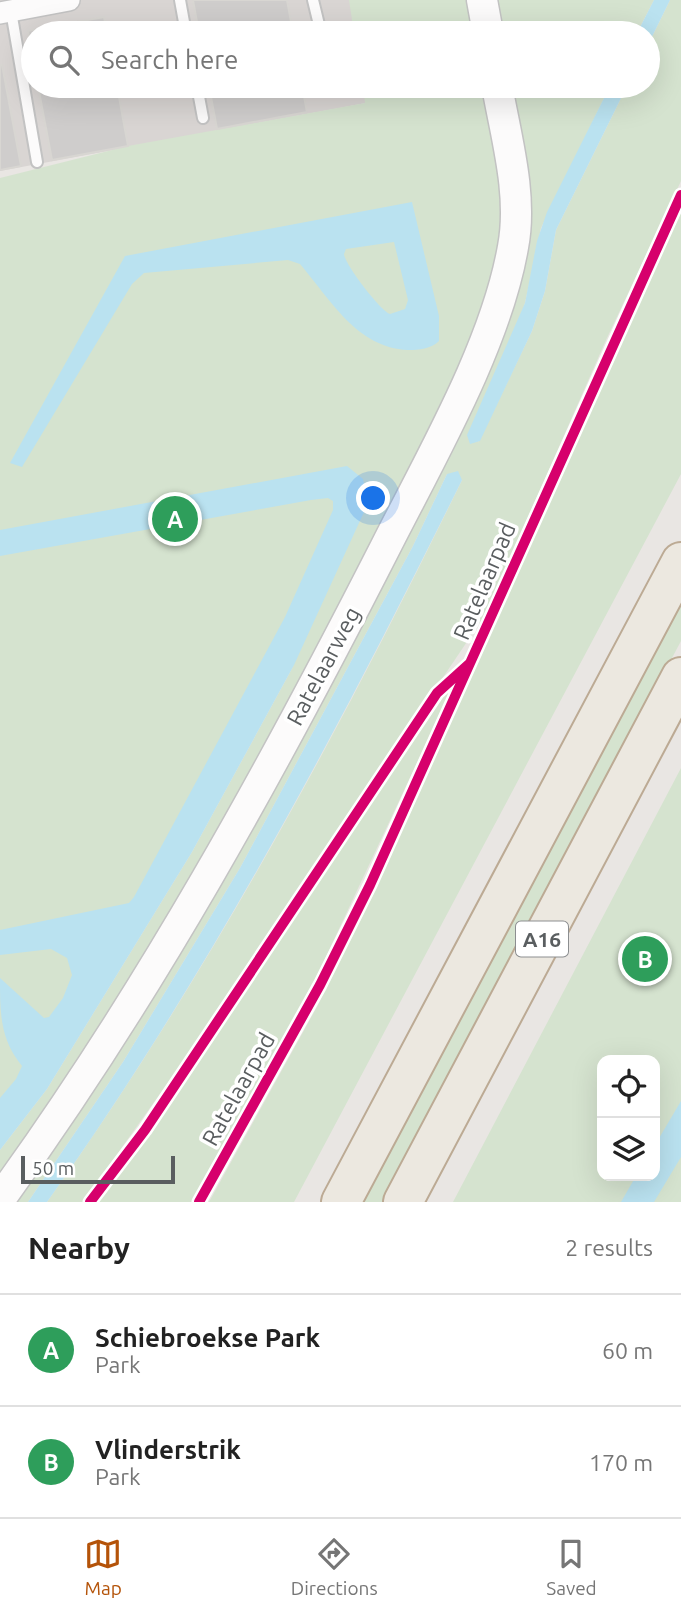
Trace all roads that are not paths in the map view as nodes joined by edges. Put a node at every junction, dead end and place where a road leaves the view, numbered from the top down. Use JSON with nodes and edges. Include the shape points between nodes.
{"nodes":[{"id":1,"x":69,"y":0,"type":"edge"},
{"id":2,"x":180,"y":0,"type":"edge"},
{"id":3,"x":313,"y":0,"type":"edge"},
{"id":4,"x":482,"y":0,"type":"edge"},
{"id":5,"x":5,"y":12,"type":"edge"},
{"id":6,"x":184,"y":21,"type":"edge"},
{"id":7,"x":318,"y":21,"type":"edge"},
{"id":8,"x":486,"y":21,"type":"edge"},
{"id":9,"x":21,"y":87,"type":"edge"},
{"id":10,"x":23,"y":98,"type":"edge"},
{"id":11,"x":199,"y":98,"type":"edge"},
{"id":12,"x":499,"y":98,"type":"edge"},
{"id":13,"x":203,"y":118,"type":"dead end"},
{"id":14,"x":37,"y":162,"type":"dead end"},
{"id":15,"x":681,"y":562,"type":"edge"},
{"id":16,"x":681,"y":677,"type":"edge"},
{"id":17,"x":0,"y":1199,"type":"edge"},
{"id":18,"x":341,"y":1202,"type":"edge"},
{"id":19,"x":403,"y":1202,"type":"edge"}],
"edges":[{"from":1,"to":5,"type":"street"},
{"from":2,"to":6,"type":"lane"},
{"from":3,"to":7,"type":"lane"},
{"from":4,"to":8,"type":"street"},
{"from":5,"to":9,"type":"lane"},
{"from":10,"to":14,"type":"lane"},
{"from":11,"to":13,"type":"lane"},
{"from":12,"to":17,"type":"street","name":"Ratelaarweg","via":[[516,211],[505,285],[490,330],[332,652],[242,816],[117,1028]]},
{"from":15,"to":18,"type":"highway","number":"A16"},
{"from":16,"to":19,"type":"highway","number":"A16"}]}
